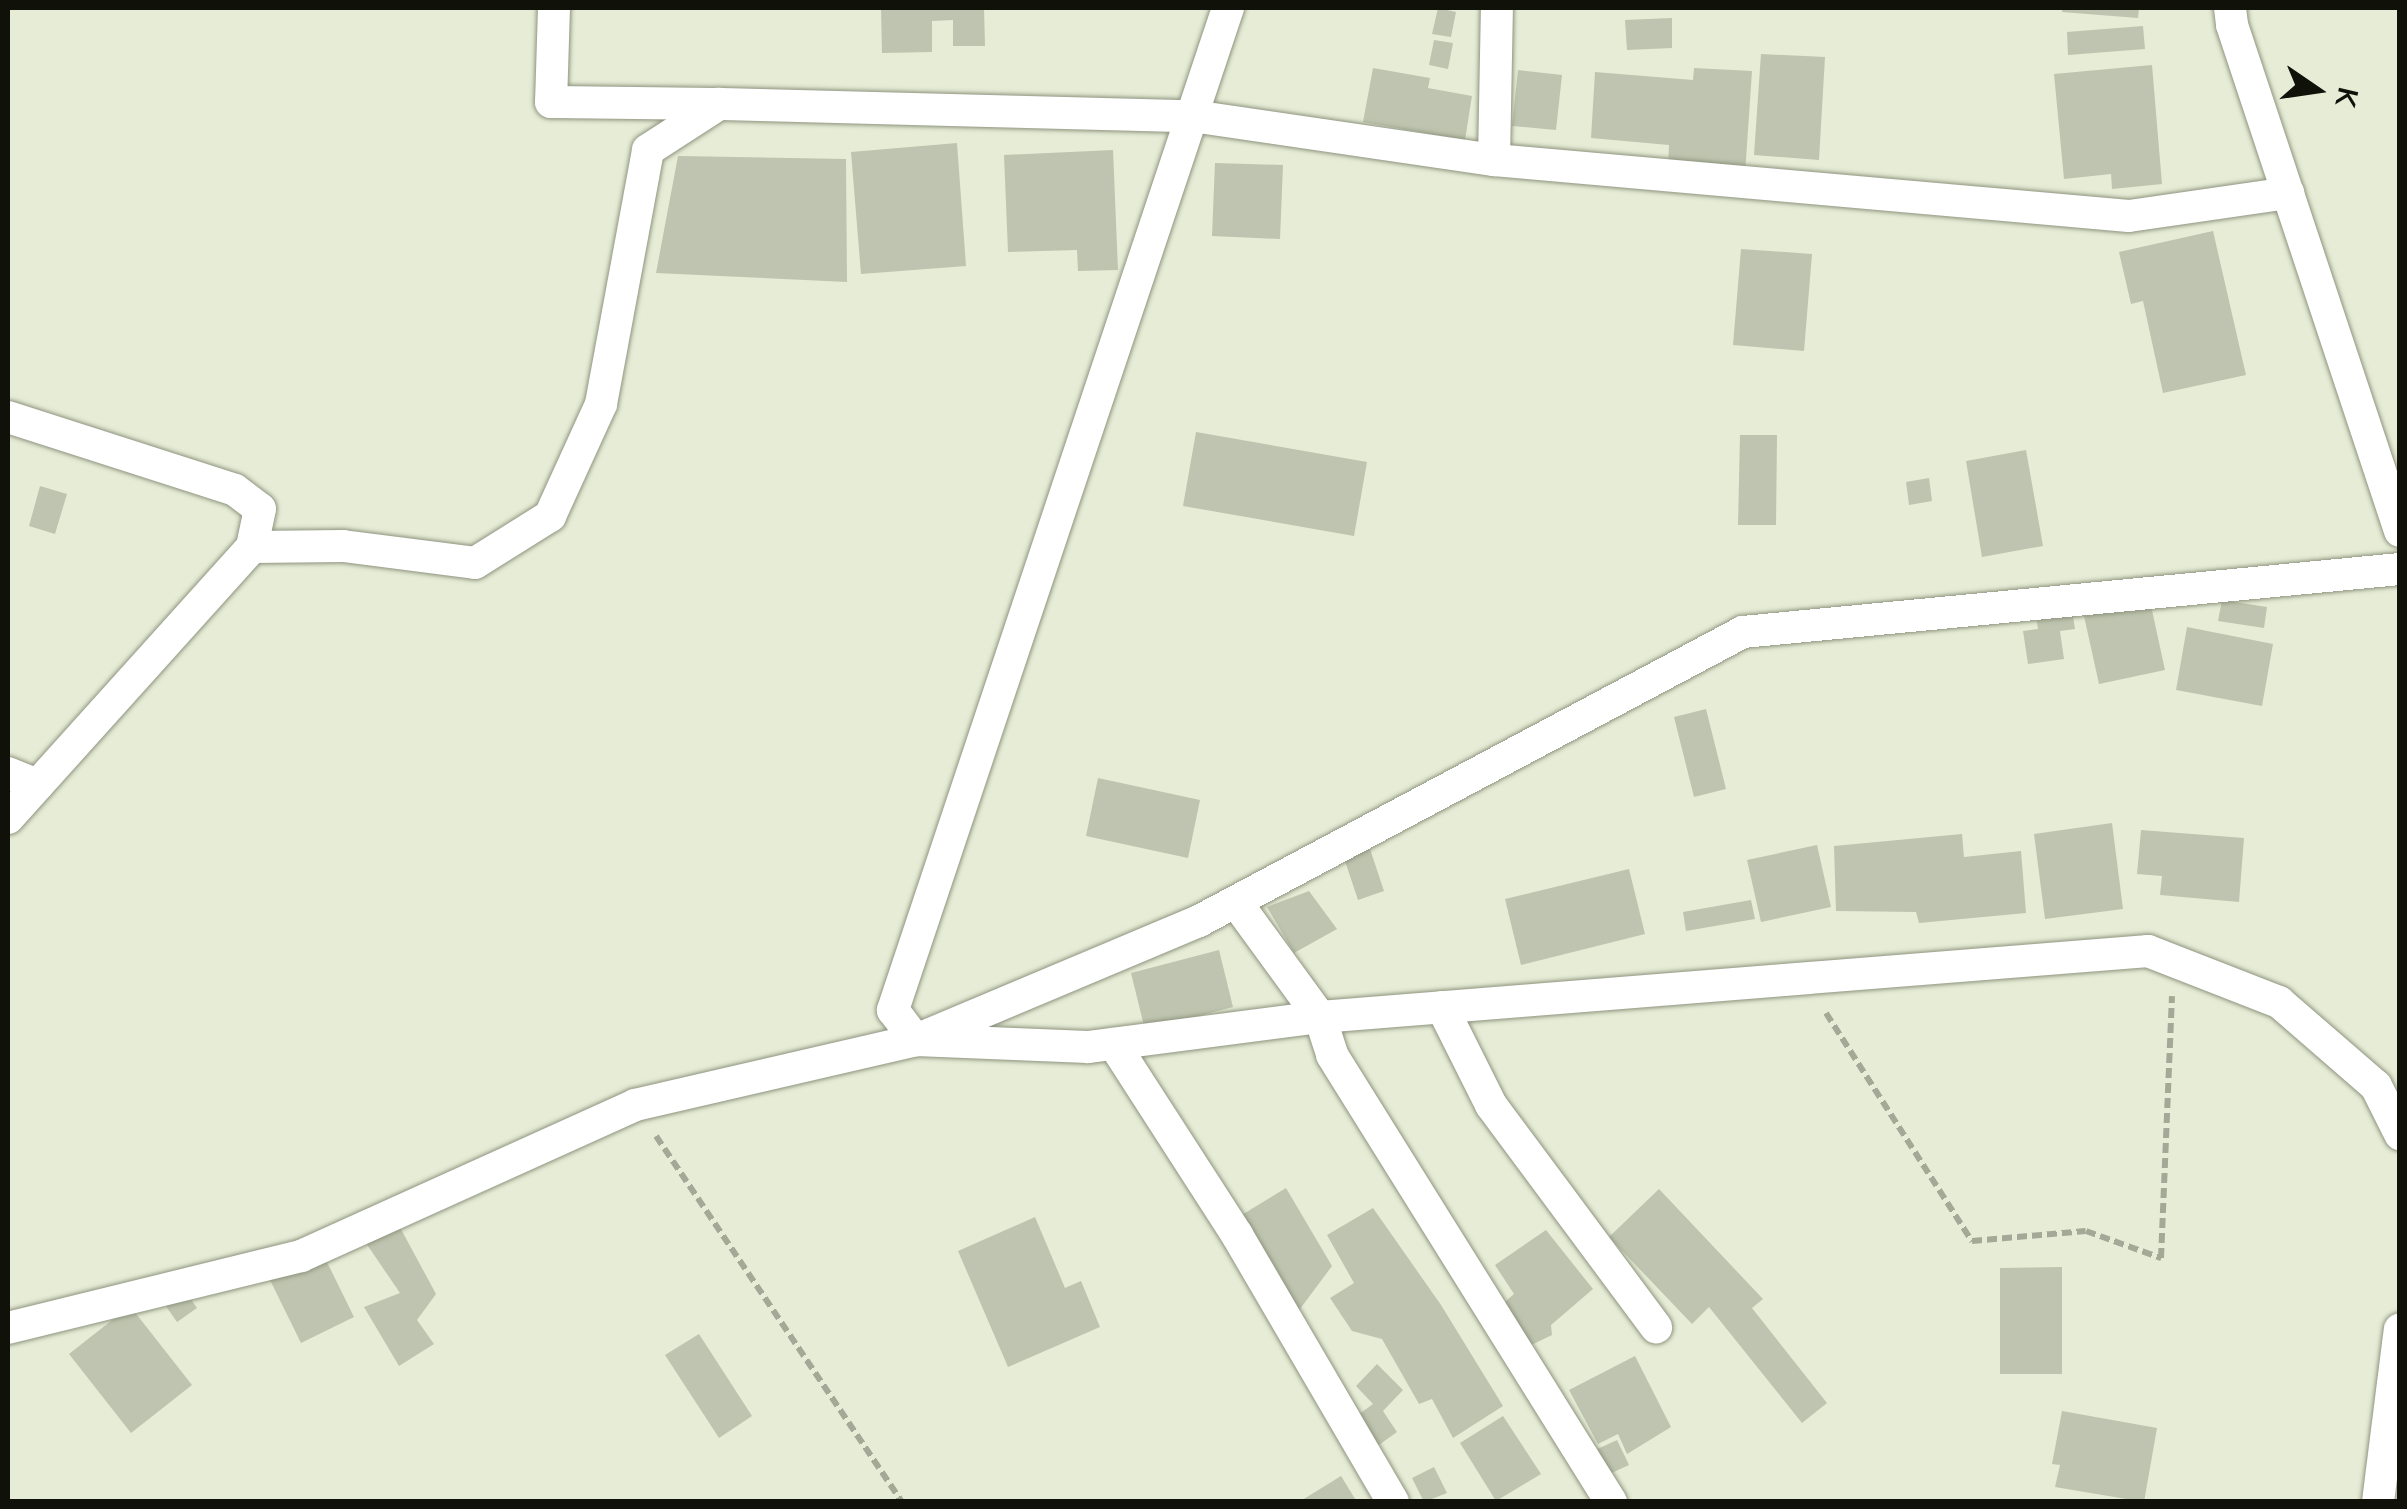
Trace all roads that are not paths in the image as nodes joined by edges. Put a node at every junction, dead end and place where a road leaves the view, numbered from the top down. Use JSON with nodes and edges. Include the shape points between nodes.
{"nodes":[{"id":1,"x":554,"y":8,"type":"edge"},
{"id":2,"x":1228,"y":8,"type":"edge"},
{"id":3,"x":1496,"y":8,"type":"edge"},
{"id":4,"x":2230,"y":8,"type":"edge"},
{"id":5,"x":719,"y":104,"type":"junction"},
{"id":6,"x":1192,"y":116,"type":"junction"},
{"id":7,"x":1494,"y":160,"type":"junction"},
{"id":8,"x":2288,"y":193,"type":"junction"},
{"id":9,"x":8,"y":417,"type":"edge"},
{"id":10,"x":2400,"y":531,"type":"edge"},
{"id":11,"x":252,"y":548,"type":"junction"},
{"id":12,"x":2400,"y":569,"type":"edge"},
{"id":13,"x":23,"y":779,"type":"edge"},
{"id":14,"x":8,"y":818,"type":"edge"},
{"id":15,"x":1236,"y":902,"type":"junction"},
{"id":16,"x":1442,"y":1007,"type":"junction"},
{"id":17,"x":1320,"y":1017,"type":"junction"},
{"id":18,"x":916,"y":1040,"type":"junction"},
{"id":19,"x":1114,"y":1044,"type":"junction"},
{"id":20,"x":2400,"y":1134,"type":"edge"},
{"id":21,"x":1656,"y":1327,"type":"dead end"},
{"id":22,"x":8,"y":1328,"type":"edge"},
{"id":23,"x":2400,"y":1329,"type":"edge"},
{"id":24,"x":1394,"y":1502,"type":"edge"},
{"id":25,"x":1612,"y":1502,"type":"edge"},
{"id":26,"x":2378,"y":1502,"type":"edge"}],
"edges":[{"from":1,"to":5,"type":"street","via":[[551,102]]},
{"from":2,"to":6,"type":"street"},
{"from":3,"to":7,"type":"street"},
{"from":4,"to":8,"type":"street"},
{"from":5,"to":6,"type":"street"},
{"from":5,"to":11,"type":"street","via":[[648,150],[602,404],[550,516],[475,563],[343,546]]},
{"from":6,"to":7,"type":"street"},
{"from":6,"to":18,"type":"street","via":[[894,1010]]},
{"from":7,"to":8,"type":"street","via":[[2129,216]]},
{"from":8,"to":10,"type":"street"},
{"from":9,"to":11,"type":"street","via":[[234,490],[260,509]]},
{"from":11,"to":13,"type":"street"},
{"from":12,"to":15,"type":"street","via":[[1743,632]]},
{"from":13,"to":14,"type":"street"},
{"from":15,"to":17,"type":"street"},
{"from":15,"to":18,"type":"street"},
{"from":16,"to":17,"type":"street"},
{"from":16,"to":20,"type":"street","via":[[2148,951],[2279,1002],[2376,1086]]},
{"from":16,"to":21,"type":"street","via":[[1510,1132]]},
{"from":17,"to":19,"type":"street"},
{"from":17,"to":25,"type":"street","via":[[1332,1055]]},
{"from":18,"to":19,"type":"street"},
{"from":18,"to":22,"type":"street","via":[[635,1106],[301,1256]]},
{"from":19,"to":24,"type":"street"},
{"from":23,"to":26,"type":"street"}]}
